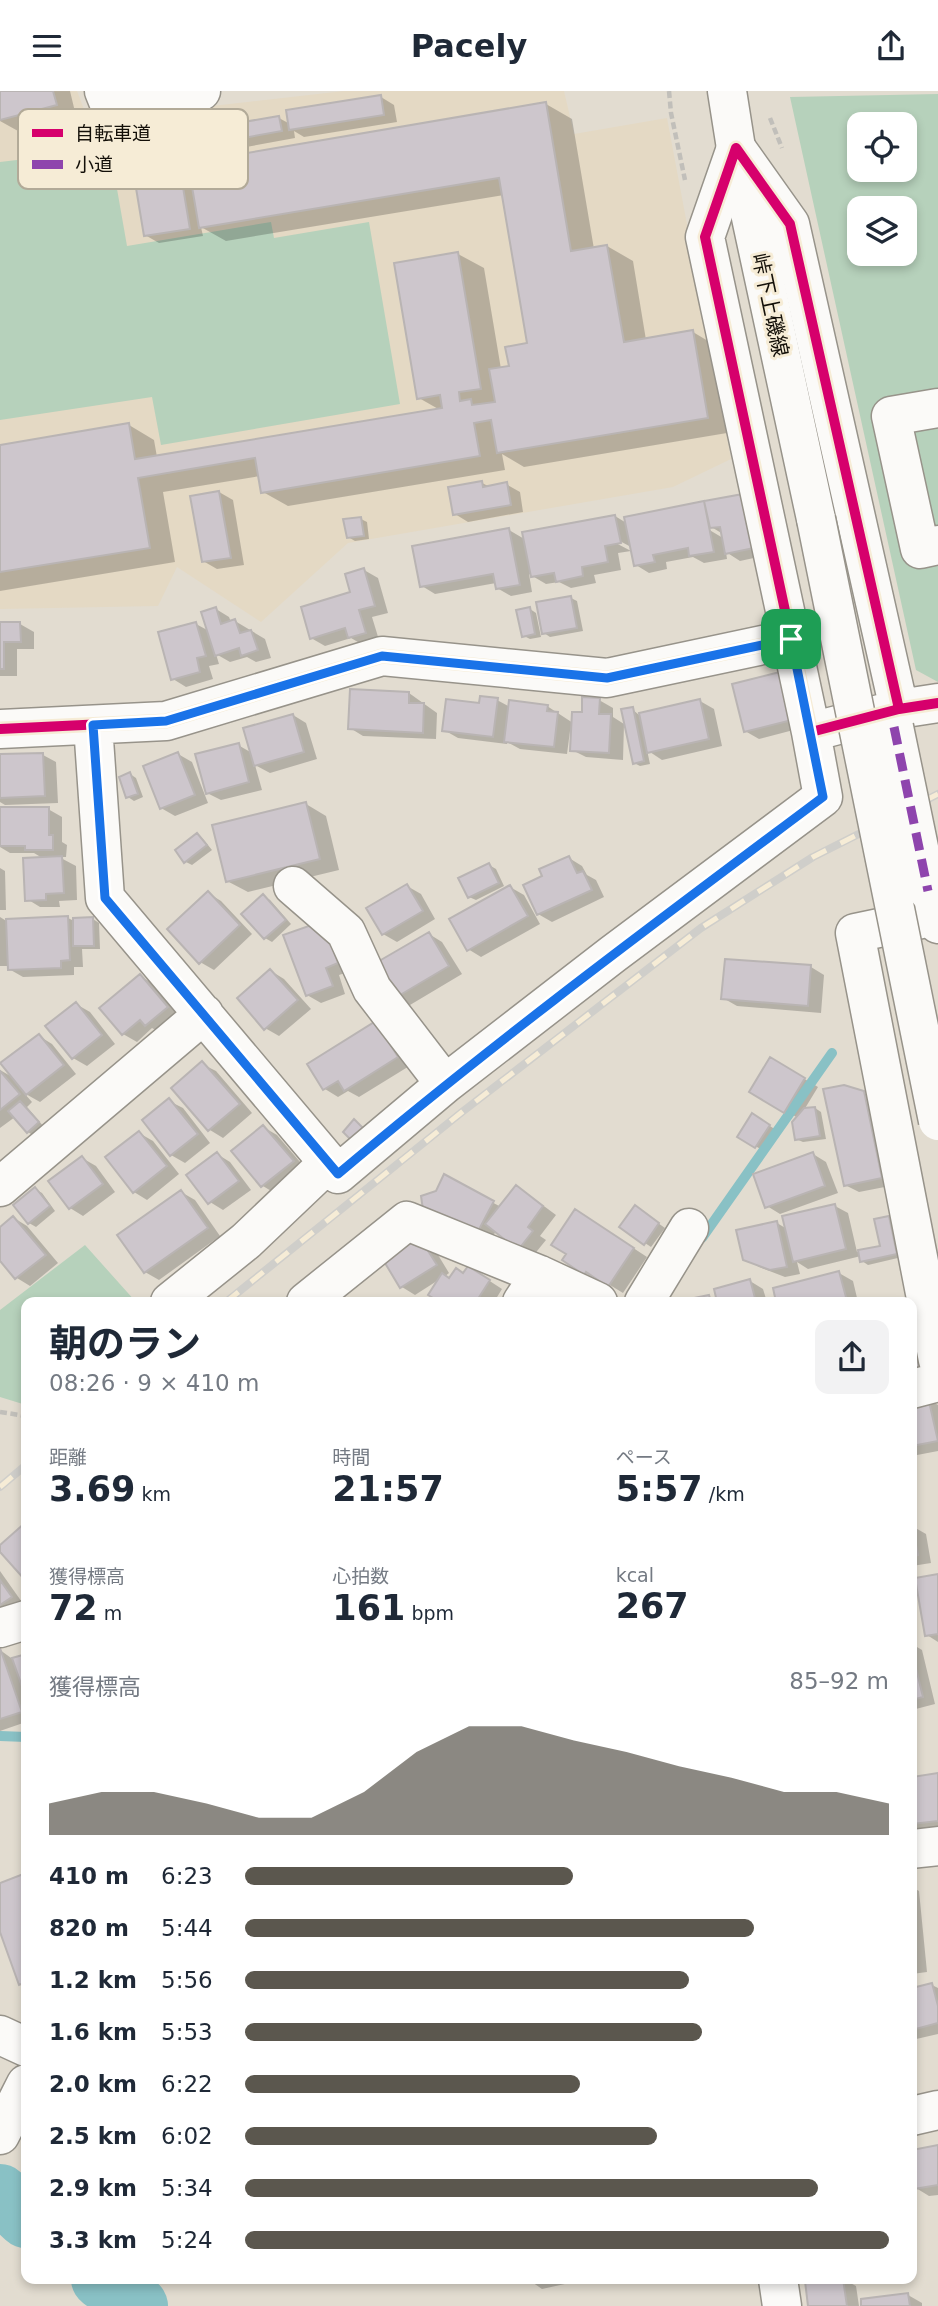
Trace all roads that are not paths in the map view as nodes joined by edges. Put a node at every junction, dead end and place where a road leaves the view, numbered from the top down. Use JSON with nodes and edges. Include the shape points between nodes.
{"nodes":[{"id":1,"x":104,"y":91,"type":"edge"},
{"id":2,"x":201,"y":91,"type":"edge"},
{"id":3,"x":727,"y":91,"type":"edge"},
{"id":4,"x":736,"y":148,"type":"junction"},
{"id":5,"x":938,"y":408,"type":"edge"},
{"id":6,"x":938,"y":545,"type":"edge"},
{"id":7,"x":791,"y":639,"type":"junction"},
{"id":8,"x":938,"y":703,"type":"edge"},
{"id":9,"x":896,"y":718,"type":"junction"},
{"id":10,"x":93,"y":725,"type":"junction"},
{"id":11,"x":0,"y":729,"type":"edge"},
{"id":12,"x":811,"y":731,"type":"junction"},
{"id":13,"x":293,"y":886,"type":"dead end"},
{"id":14,"x":935,"y":912,"type":"edge"},
{"id":15,"x":204,"y":1014,"type":"junction"},
{"id":16,"x":445,"y":1084,"type":"junction"},
{"id":17,"x":938,"y":1122,"type":"edge"},
{"id":18,"x":333,"y":1169,"type":"junction"},
{"id":19,"x":0,"y":1187,"type":"edge"},
{"id":20,"x":689,"y":1228,"type":"dead end"},
{"id":21,"x":531,"y":1289,"type":"edge"},
{"id":22,"x":176,"y":1297,"type":"edge"},
{"id":23,"x":312,"y":1297,"type":"edge"},
{"id":24,"x":572,"y":1297,"type":"edge"},
{"id":25,"x":647,"y":1297,"type":"edge"},
{"id":26,"x":938,"y":1360,"type":"edge"},
{"id":27,"x":938,"y":1382,"type":"edge"},
{"id":28,"x":917,"y":1388,"type":"edge"},
{"id":29,"x":21,"y":1622,"type":"edge"},
{"id":30,"x":0,"y":1628,"type":"edge"},
{"id":31,"x":938,"y":1846,"type":"edge"},
{"id":32,"x":917,"y":1848,"type":"edge"},
{"id":33,"x":0,"y":2035,"type":"edge"},
{"id":34,"x":21,"y":2045,"type":"edge"},
{"id":35,"x":21,"y":2095,"type":"edge"},
{"id":36,"x":938,"y":2110,"type":"edge"},
{"id":37,"x":917,"y":2115,"type":"edge"},
{"id":38,"x":0,"y":2135,"type":"edge"},
{"id":39,"x":779,"y":2284,"type":"edge"},
{"id":40,"x":782,"y":2306,"type":"edge"}],
"edges":[{"from":1,"to":2,"type":"street","via":[[108,101]]},
{"from":3,"to":4,"type":"street","name":"峠下上磯線"},
{"from":4,"to":7,"type":"street","via":[[705,237]]},
{"from":4,"to":9,"type":"street","via":[[790,224]]},
{"from":4,"to":17,"type":"street","name":"峠下上磯線","bridge":true,"via":[[817,519]]},
{"from":5,"to":6,"type":"street","via":[[891,416],[920,549]]},
{"from":7,"to":10,"type":"street","via":[[607,678],[382,656],[166,721]]},
{"from":7,"to":12,"type":"street"},
{"from":8,"to":9,"type":"street"},
{"from":9,"to":12,"type":"street"},
{"from":9,"to":14,"type":"street","bridge":true},
{"from":10,"to":11,"type":"street"},
{"from":10,"to":15,"type":"street","via":[[105,898]]},
{"from":12,"to":16,"type":"street","via":[[823,797]]},
{"from":13,"to":16,"type":"street","via":[[346,932],[372,989]]},
{"from":14,"to":26,"type":"street","via":[[855,933]]},
{"from":15,"to":18,"type":"street"},
{"from":15,"to":19,"type":"street"},
{"from":16,"to":18,"type":"street"},
{"from":18,"to":22,"type":"street"},
{"from":20,"to":25,"type":"street"},
{"from":21,"to":23,"type":"street","via":[[407,1221]]},
{"from":21,"to":24,"type":"street"},
{"from":27,"to":28,"type":"street"},
{"from":29,"to":30,"type":"street"},
{"from":31,"to":32,"type":"street"},
{"from":33,"to":34,"type":"street"},
{"from":35,"to":38,"type":"street"},
{"from":36,"to":37,"type":"street"},
{"from":39,"to":40,"type":"street"}]}
